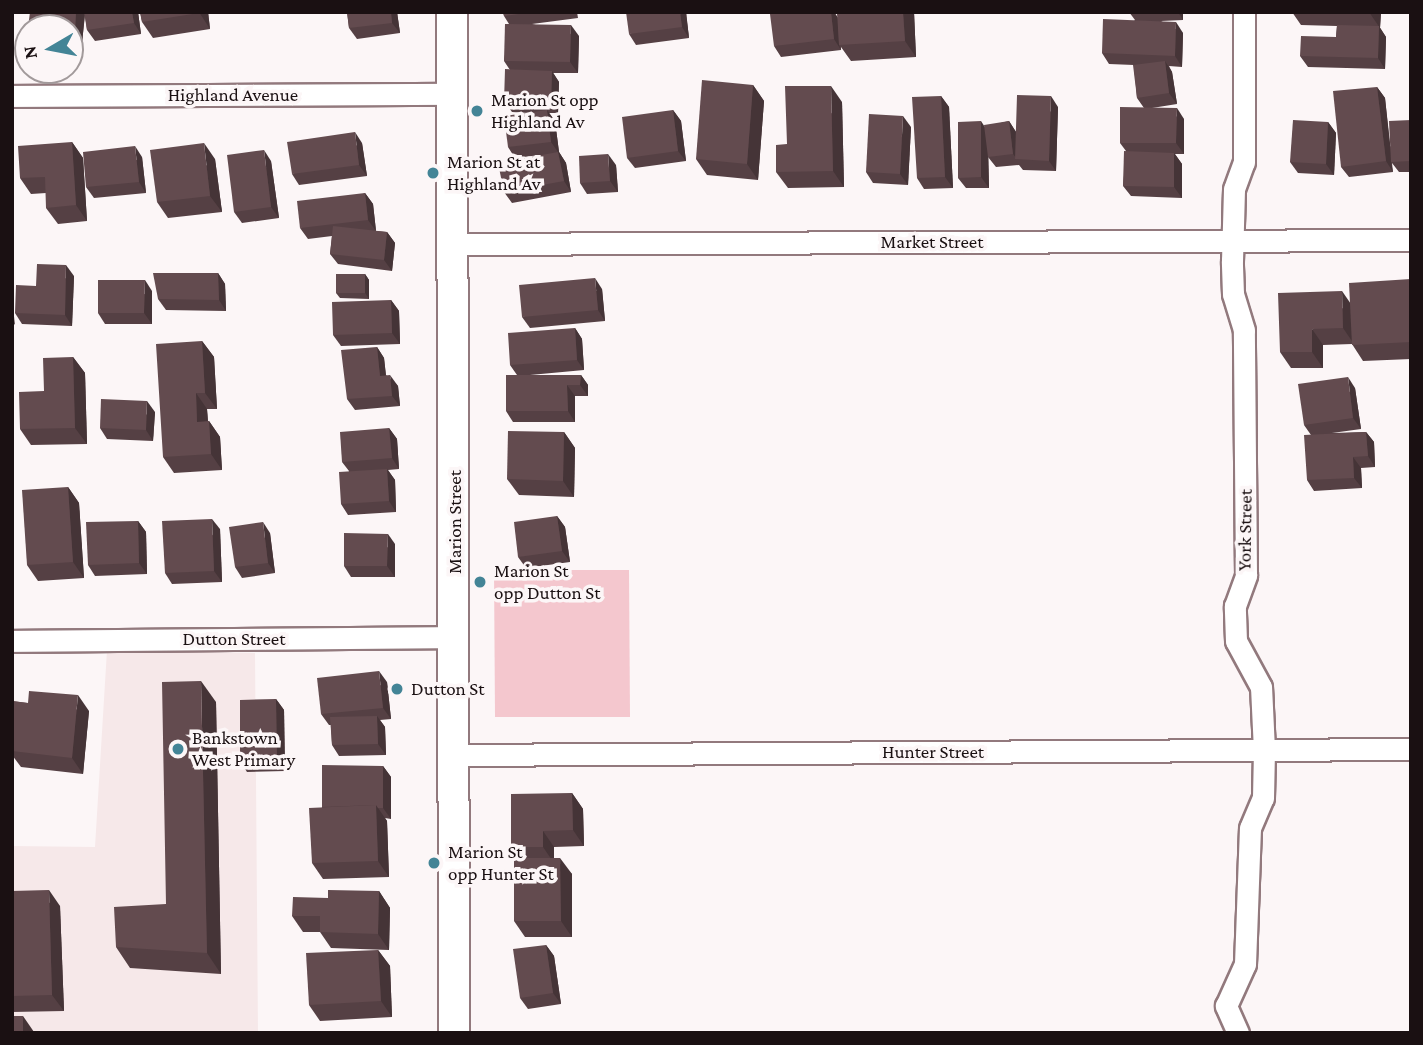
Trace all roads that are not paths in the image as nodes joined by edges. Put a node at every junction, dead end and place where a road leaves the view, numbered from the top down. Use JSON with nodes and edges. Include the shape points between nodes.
{"nodes":[{"id":1,"x":452,"y":12,"type":"edge"},
{"id":2,"x":1244,"y":12,"type":"edge"},
{"id":3,"x":453,"y":94,"type":"junction"},
{"id":4,"x":12,"y":96,"type":"edge"},
{"id":5,"x":1411,"y":240,"type":"edge"},
{"id":6,"x":1233,"y":241,"type":"junction"},
{"id":7,"x":454,"y":244,"type":"junction"},
{"id":8,"x":455,"y":637,"type":"junction"},
{"id":9,"x":12,"y":641,"type":"edge"},
{"id":10,"x":1411,"y":749,"type":"edge"},
{"id":11,"x":1264,"y":750,"type":"junction"},
{"id":12,"x":455,"y":755,"type":"junction"},
{"id":13,"x":454,"y":1033,"type":"edge"},
{"id":14,"x":1238,"y":1033,"type":"edge"}],
"edges":[{"from":1,"to":3,"type":"main road","name":"Marion Street"},
{"from":2,"to":6,"type":"street","name":"York Street","via":[[1244,162],[1234,189]]},
{"from":3,"to":4,"type":"street","name":"Highland Avenue"},
{"from":3,"to":7,"type":"main road","name":"Marion Street"},
{"from":5,"to":6,"type":"street","name":"Market Street"},
{"from":6,"to":7,"type":"street","name":"Market Street"},
{"from":6,"to":11,"type":"street","name":"York Street","via":[[1233,294],[1244,330],[1245,371],[1246,575],[1235,606],[1236,641],[1261,687]]},
{"from":7,"to":8,"type":"main road","name":"Marion Street"},
{"from":8,"to":9,"type":"street","name":"Dutton Street"},
{"from":8,"to":12,"type":"main road","name":"Marion Street"},
{"from":10,"to":11,"type":"street","name":"Hunter Street"},
{"from":11,"to":12,"type":"street","name":"Hunter Street"},
{"from":11,"to":14,"type":"street","name":"York Street","via":[[1263,799],[1250,828],[1245,964],[1226,1006]]},
{"from":12,"to":13,"type":"main road","name":"Marion Street"}]}
